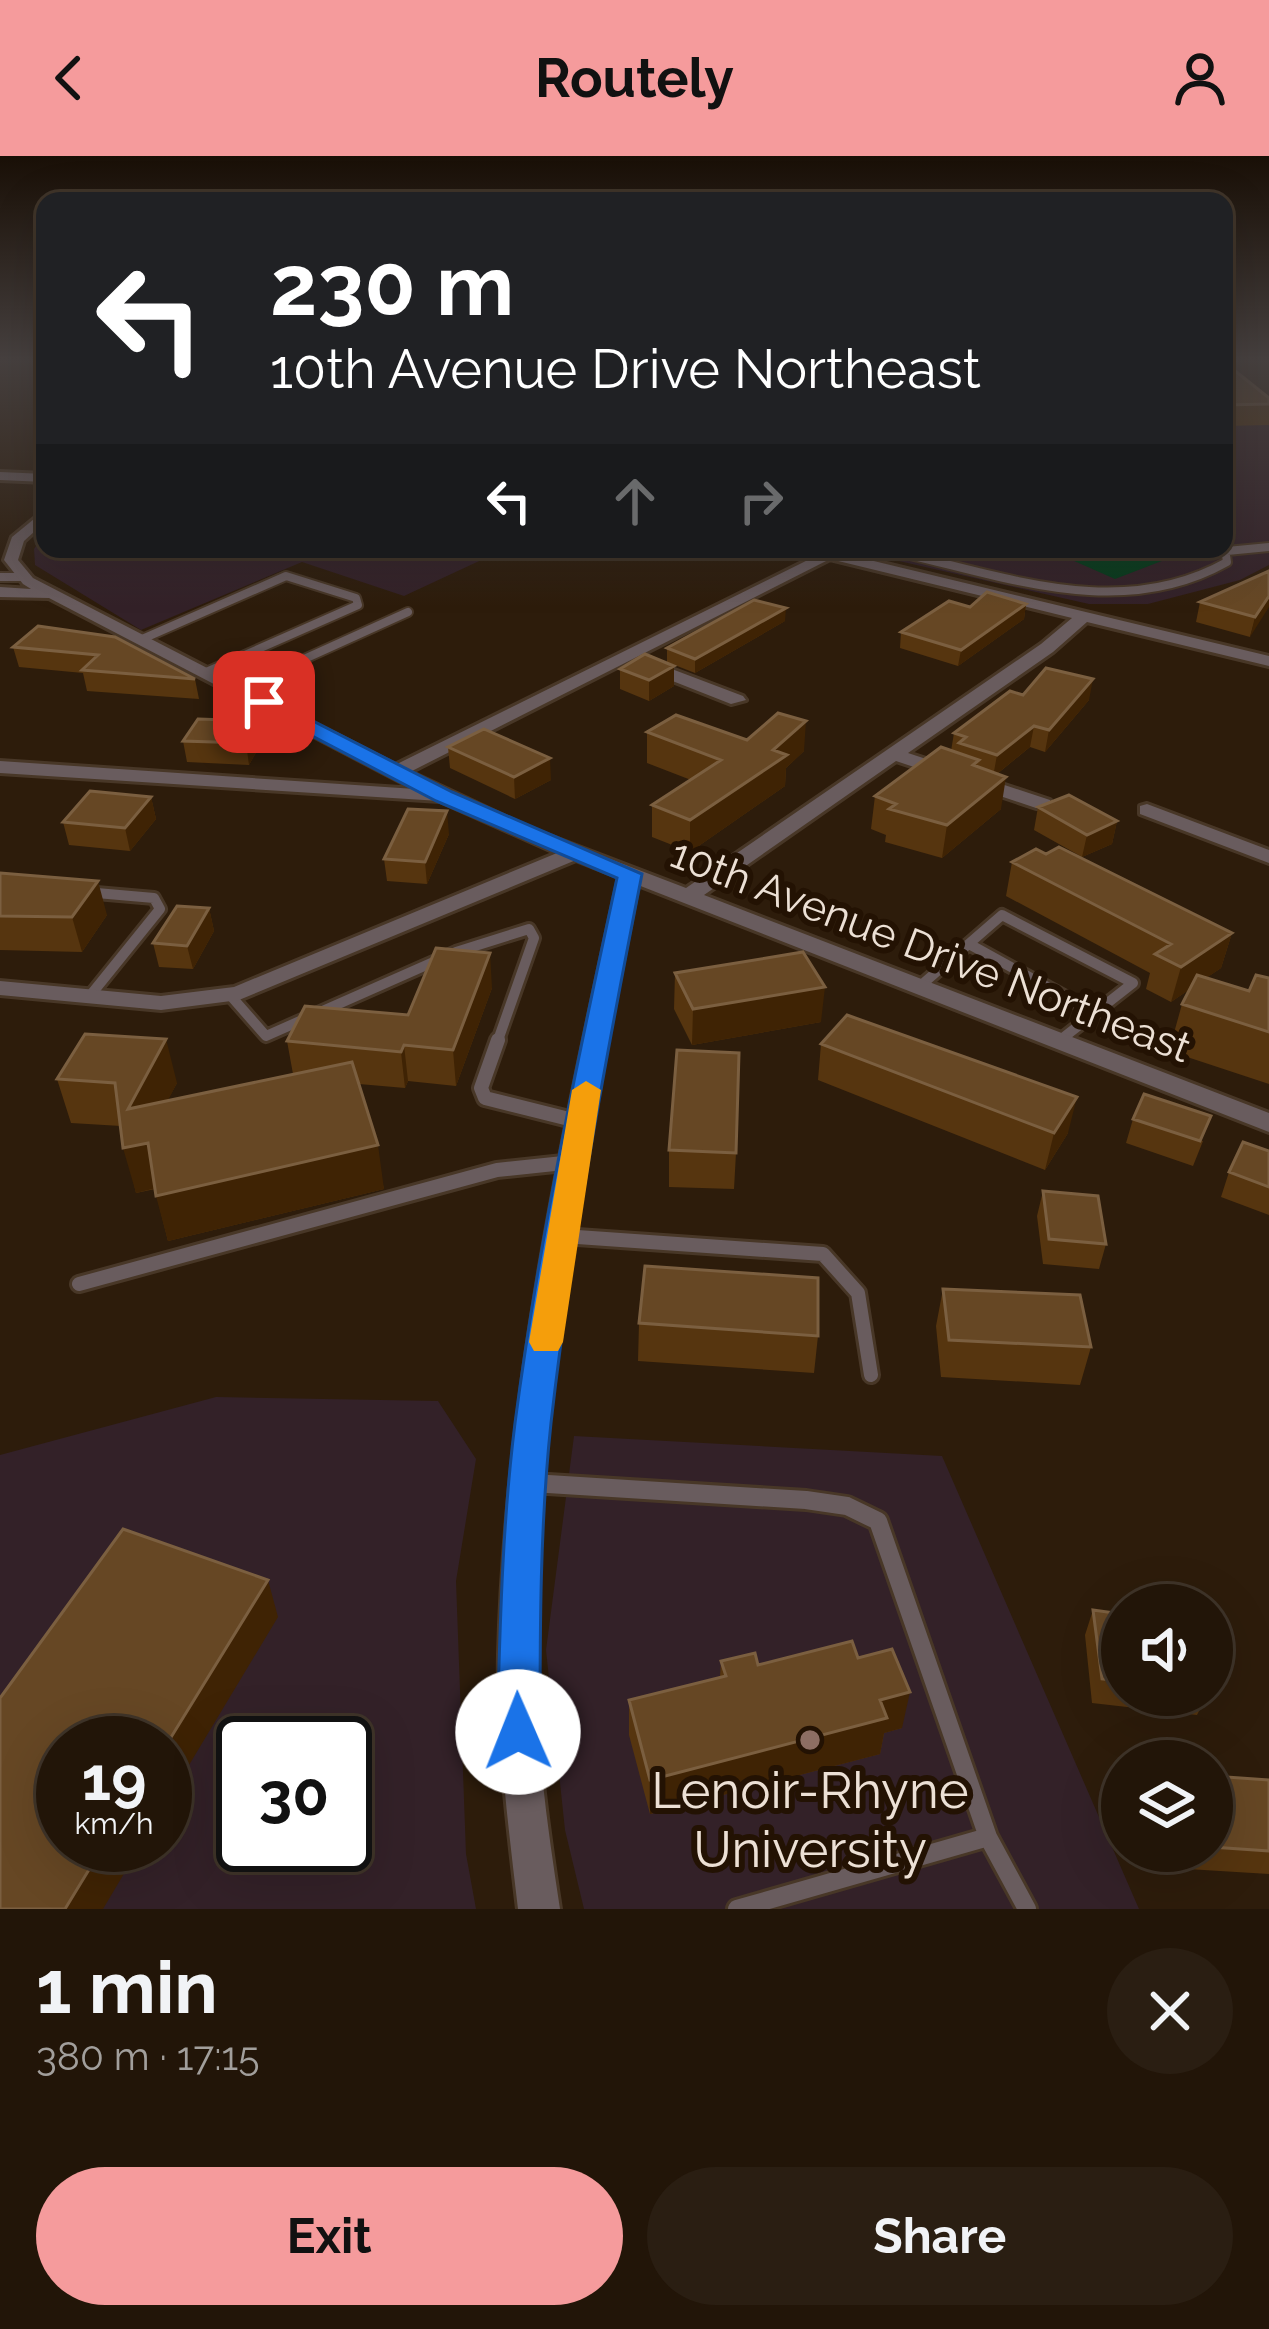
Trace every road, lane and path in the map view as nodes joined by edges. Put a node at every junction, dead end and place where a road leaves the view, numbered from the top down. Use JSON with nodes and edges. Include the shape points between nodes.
{"nodes":[{"id":1,"x":0,"y":476,"type":"edge"},
{"id":2,"x":36,"y":478,"type":"edge"},
{"id":3,"x":36,"y":523,"type":"edge"},
{"id":4,"x":1233,"y":546,"type":"edge"},
{"id":5,"x":1269,"y":547,"type":"edge"},
{"id":6,"x":821,"y":558,"type":"edge"},
{"id":7,"x":827,"y":558,"type":"edge"},
{"id":8,"x":926,"y":558,"type":"edge"},
{"id":9,"x":1227,"y":558,"type":"edge"},
{"id":10,"x":0,"y":577,"type":"edge"},
{"id":11,"x":22,"y":577,"type":"junction"},
{"id":12,"x":0,"y":592,"type":"edge"},
{"id":13,"x":49,"y":595,"type":"junction"},
{"id":14,"x":408,"y":612,"type":"dead end"},
{"id":15,"x":1082,"y":618,"type":"junction"},
{"id":16,"x":140,"y":640,"type":"junction"},
{"id":17,"x":623,"y":656,"type":"junction"},
{"id":18,"x":1269,"y":661,"type":"edge"},
{"id":19,"x":204,"y":673,"type":"junction"},
{"id":20,"x":238,"y":689,"type":"junction"},
{"id":21,"x":737,"y":700,"type":"dead end"},
{"id":22,"x":891,"y":753,"type":"junction"},
{"id":23,"x":0,"y":767,"type":"edge"},
{"id":24,"x":395,"y":772,"type":"junction"},
{"id":25,"x":444,"y":797,"type":"junction"},
{"id":26,"x":1043,"y":804,"type":"edge"},
{"id":27,"x":1148,"y":810,"type":"dead end"},
{"id":28,"x":575,"y":853,"type":"junction"},
{"id":29,"x":1269,"y":857,"type":"edge"},
{"id":30,"x":630,"y":874,"type":"junction"},
{"id":31,"x":66,"y":891,"type":"edge"},
{"id":32,"x":688,"y":897,"type":"junction"},
{"id":33,"x":969,"y":944,"type":"junction"},
{"id":34,"x":919,"y":987,"type":"junction"},
{"id":35,"x":0,"y":988,"type":"edge"},
{"id":36,"x":230,"y":995,"type":"junction"},
{"id":37,"x":89,"y":997,"type":"junction"},
{"id":38,"x":1091,"y":1010,"type":"junction"},
{"id":39,"x":1059,"y":1041,"type":"junction"},
{"id":40,"x":581,"y":1122,"type":"junction"},
{"id":41,"x":1269,"y":1123,"type":"edge"},
{"id":42,"x":574,"y":1162,"type":"junction"},
{"id":43,"x":563,"y":1236,"type":"junction"},
{"id":44,"x":80,"y":1284,"type":"dead end"},
{"id":45,"x":871,"y":1375,"type":"dead end"},
{"id":46,"x":529,"y":1483,"type":"junction"},
{"id":47,"x":988,"y":1837,"type":"junction"},
{"id":48,"x":539,"y":1909,"type":"edge"},
{"id":49,"x":737,"y":1909,"type":"edge"},
{"id":50,"x":1028,"y":1909,"type":"edge"}],
"edges":[{"from":1,"to":2,"type":"street"},
{"from":3,"to":11,"type":"street","via":[[13,546],[10,560]]},
{"from":4,"to":5,"type":"lane"},
{"from":6,"to":17,"type":"street"},
{"from":7,"to":15,"type":"street"},
{"from":8,"to":9,"type":"lane","via":[[1139,595],[1187,586]]},
{"from":10,"to":11,"type":"lane"},
{"from":11,"to":13,"type":"street","name":"10th Avenue Drive Northeast"},
{"from":12,"to":13,"type":"street"},
{"from":13,"to":16,"type":"street","name":"10th Avenue Drive Northeast"},
{"from":14,"to":20,"type":"lane"},
{"from":15,"to":18,"type":"street"},
{"from":15,"to":22,"type":"street"},
{"from":16,"to":19,"type":"street","name":"10th Avenue Drive Northeast"},
{"from":16,"to":19,"type":"lane","via":[[286,576],[356,598],[358,604]]},
{"from":17,"to":21,"type":"street"},
{"from":17,"to":24,"type":"street"},
{"from":19,"to":20,"type":"street","name":"10th Avenue Drive Northeast"},
{"from":20,"to":24,"type":"street","name":"10th Avenue Drive Northeast"},
{"from":22,"to":26,"type":"street"},
{"from":22,"to":32,"type":"street"},
{"from":23,"to":25,"type":"street"},
{"from":24,"to":25,"type":"street","name":"10th Avenue Drive Northeast"},
{"from":25,"to":28,"type":"street","name":"10th Avenue Drive Northeast"},
{"from":27,"to":29,"type":"street"},
{"from":28,"to":30,"type":"street","name":"10th Avenue Drive Northeast"},
{"from":28,"to":36,"type":"street"},
{"from":30,"to":32,"type":"street","name":"10th Avenue Drive Northeast"},
{"from":30,"to":40,"type":"street"},
{"from":31,"to":37,"type":"lane","via":[[154,898],[160,909]]},
{"from":32,"to":34,"type":"street","name":"10th Avenue Drive Northeast"},
{"from":33,"to":34,"type":"lane"},
{"from":33,"to":38,"type":"lane"},
{"from":33,"to":38,"type":"lane","via":[[1002,915],[1132,982]]},
{"from":34,"to":39,"type":"street","name":"10th Avenue Drive Northeast"},
{"from":35,"to":37,"type":"street"},
{"from":36,"to":37,"type":"street","via":[[160,1003]]},
{"from":36,"to":40,"type":"lane","via":[[266,1036],[456,952],[529,929],[534,938],[481,1088],[496,1103]]},
{"from":38,"to":39,"type":"lane"},
{"from":39,"to":41,"type":"street","name":"10th Avenue Drive Northeast"},
{"from":40,"to":42,"type":"street"},
{"from":42,"to":43,"type":"street"},
{"from":42,"to":44,"type":"lane","via":[[497,1170]]},
{"from":43,"to":45,"type":"lane","via":[[823,1254],[850,1273],[865,1308]]},
{"from":43,"to":46,"type":"street"},
{"from":46,"to":47,"type":"lane","via":[[806,1501],[847,1506],[878,1521]]},
{"from":46,"to":48,"type":"street","via":[[518,1732]]},
{"from":47,"to":49,"type":"lane"},
{"from":47,"to":50,"type":"lane"}]}
